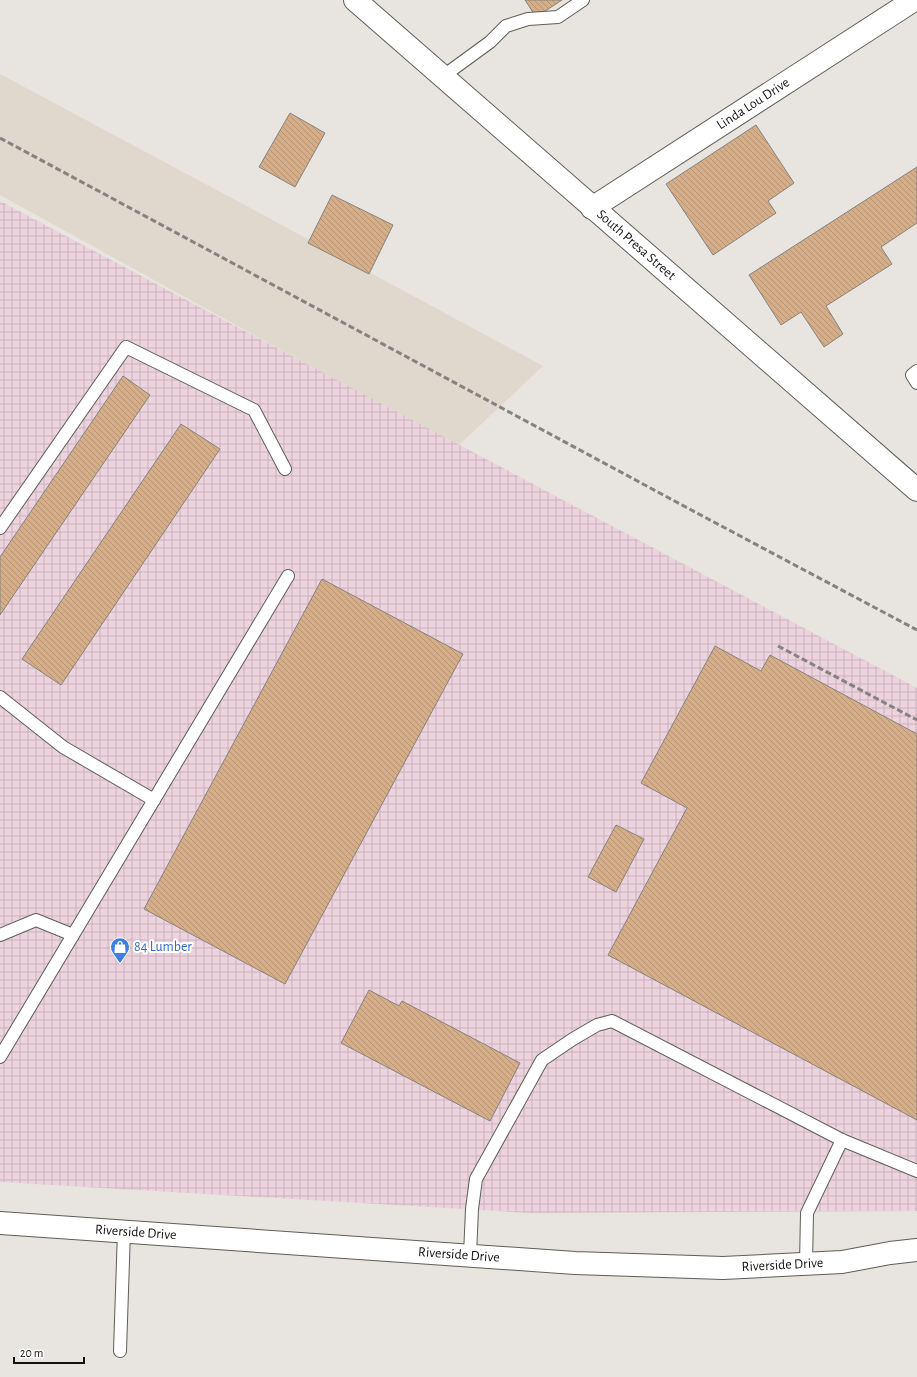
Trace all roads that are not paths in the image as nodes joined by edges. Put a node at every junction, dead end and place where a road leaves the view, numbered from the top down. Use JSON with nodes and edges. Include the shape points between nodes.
{"nodes":[{"id":1,"x":355,"y":0,"type":"edge"},
{"id":2,"x":582,"y":0,"type":"edge"},
{"id":3,"x":914,"y":0,"type":"edge"},
{"id":4,"x":442,"y":77,"type":"junction"},
{"id":5,"x":592,"y":208,"type":"junction"},
{"id":6,"x":917,"y":371,"type":"edge"},
{"id":7,"x":917,"y":383,"type":"edge"},
{"id":8,"x":285,"y":469,"type":"dead end"},
{"id":9,"x":917,"y":490,"type":"edge"},
{"id":10,"x":0,"y":528,"type":"edge"},
{"id":11,"x":288,"y":576,"type":"dead end"},
{"id":12,"x":0,"y":697,"type":"edge"},
{"id":13,"x":154,"y":800,"type":"junction"},
{"id":14,"x":0,"y":935,"type":"edge"},
{"id":15,"x":73,"y":935,"type":"junction"},
{"id":16,"x":0,"y":1057,"type":"edge"},
{"id":17,"x":842,"y":1140,"type":"junction"},
{"id":18,"x":917,"y":1171,"type":"edge"},
{"id":19,"x":0,"y":1223,"type":"edge"},
{"id":20,"x":124,"y":1232,"type":"junction"},
{"id":21,"x":917,"y":1250,"type":"edge"},
{"id":22,"x":470,"y":1256,"type":"junction"},
{"id":23,"x":806,"y":1264,"type":"junction"},
{"id":24,"x":120,"y":1351,"type":"dead end"}],
"edges":[{"from":1,"to":4,"type":"street","name":"South Presa Street"},
{"from":2,"to":4,"type":"lane","via":[[558,17],[528,19],[506,26],[490,42]]},
{"from":3,"to":5,"type":"street","name":"Linda Lou Drive"},
{"from":4,"to":5,"type":"street","name":"South Presa Street"},
{"from":5,"to":9,"type":"street","name":"South Presa Street"},
{"from":6,"to":7,"type":"lane","via":[[912,375]]},
{"from":8,"to":10,"type":"lane","via":[[254,410],[126,347]]},
{"from":11,"to":13,"type":"lane"},
{"from":12,"to":13,"type":"lane","via":[[62,747]]},
{"from":13,"to":15,"type":"lane"},
{"from":14,"to":15,"type":"lane","via":[[36,920]]},
{"from":15,"to":16,"type":"lane"},
{"from":17,"to":18,"type":"lane"},
{"from":17,"to":22,"type":"lane","via":[[612,1021],[597,1025],[542,1060],[476,1179]]},
{"from":17,"to":23,"type":"lane","via":[[807,1213]]},
{"from":19,"to":20,"type":"street","name":"Riverside Drive"},
{"from":20,"to":22,"type":"street","name":"Riverside Drive"},
{"from":20,"to":24,"type":"lane"},
{"from":21,"to":23,"type":"street","name":"Riverside Drive","via":[[842,1262]]},
{"from":22,"to":23,"type":"street","name":"Riverside Drive","via":[[723,1268]]}]}
